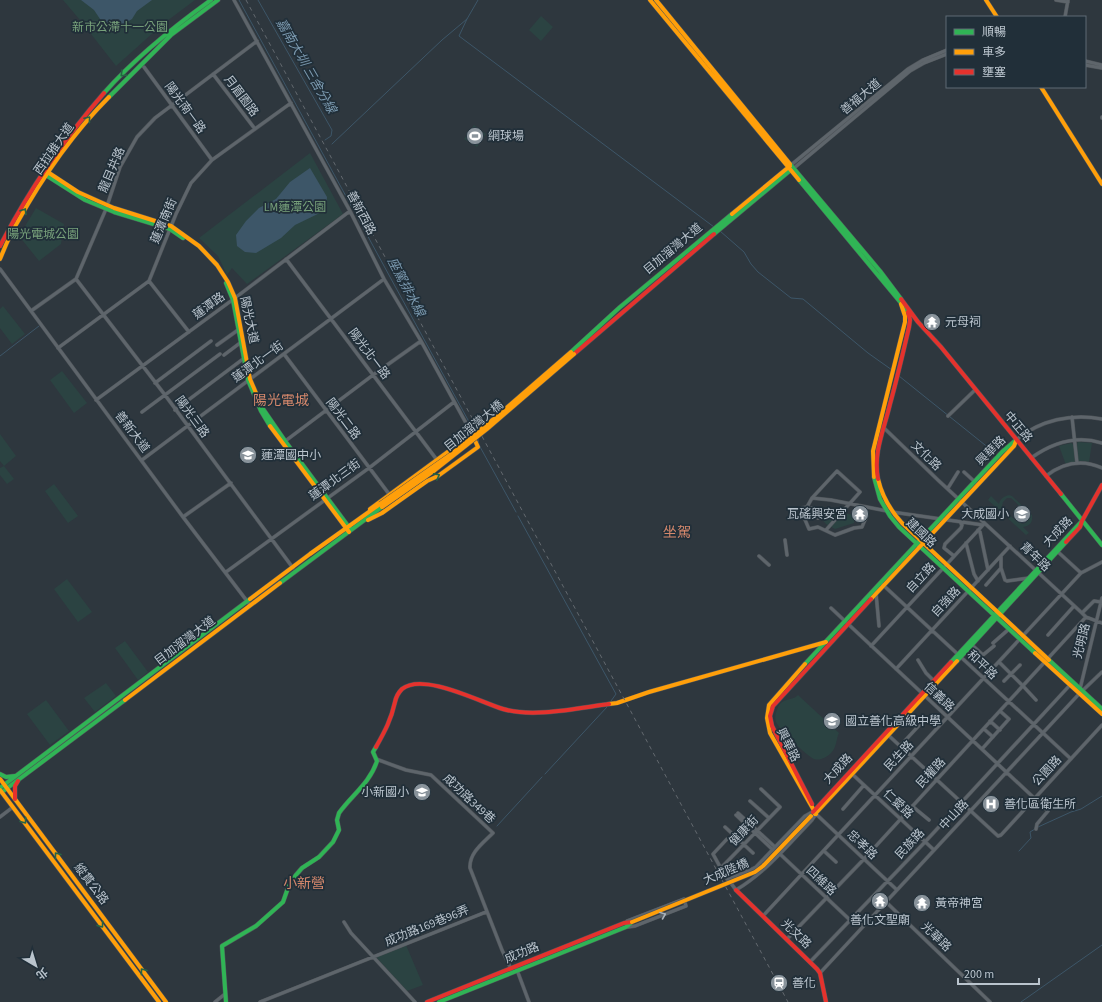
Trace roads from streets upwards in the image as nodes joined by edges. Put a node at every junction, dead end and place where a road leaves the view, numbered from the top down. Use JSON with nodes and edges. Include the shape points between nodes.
{"nodes":[{"id":1,"x":211,"y":0,"type":"edge"},
{"id":2,"x":218,"y":0,"type":"edge"},
{"id":3,"x":234,"y":0,"type":"edge"},
{"id":4,"x":650,"y":0,"type":"edge"},
{"id":5,"x":656,"y":0,"type":"edge"},
{"id":6,"x":986,"y":0,"type":"edge"},
{"id":7,"x":1056,"y":0,"type":"edge"},
{"id":8,"x":1068,"y":1,"type":"edge"},
{"id":9,"x":996,"y":16,"type":"edge"},
{"id":10,"x":1065,"y":16,"type":"edge"},
{"id":11,"x":256,"y":41,"type":"junction"},
{"id":12,"x":946,"y":50,"type":"edge"},
{"id":13,"x":946,"y":54,"type":"edge"},
{"id":14,"x":1086,"y":61,"type":"edge"},
{"id":15,"x":143,"y":65,"type":"junction"},
{"id":16,"x":1086,"y":65,"type":"edge"},
{"id":17,"x":1102,"y":65,"type":"edge"},
{"id":18,"x":1102,"y":68,"type":"edge"},
{"id":19,"x":213,"y":74,"type":"junction"},
{"id":20,"x":1042,"y":88,"type":"edge"},
{"id":21,"x":291,"y":103,"type":"junction"},
{"id":22,"x":172,"y":104,"type":"junction"},
{"id":23,"x":254,"y":129,"type":"junction"},
{"id":24,"x":212,"y":160,"type":"junction"},
{"id":25,"x":791,"y":168,"type":"junction"},
{"id":26,"x":42,"y":171,"type":"junction"},
{"id":27,"x":47,"y":174,"type":"junction"},
{"id":28,"x":1102,"y":184,"type":"edge"},
{"id":29,"x":106,"y":207,"type":"junction"},
{"id":30,"x":350,"y":211,"type":"junction"},
{"id":31,"x":170,"y":228,"type":"junction"},
{"id":32,"x":0,"y":246,"type":"edge"},
{"id":33,"x":0,"y":259,"type":"edge"},
{"id":34,"x":286,"y":259,"type":"junction"},
{"id":35,"x":0,"y":269,"type":"edge"},
{"id":36,"x":76,"y":279,"type":"junction"},
{"id":37,"x":384,"y":279,"type":"junction"},
{"id":38,"x":149,"y":281,"type":"junction"},
{"id":39,"x":234,"y":299,"type":"junction"},
{"id":40,"x":901,"y":300,"type":"junction"},
{"id":41,"x":31,"y":311,"type":"junction"},
{"id":42,"x":909,"y":313,"type":"junction"},
{"id":43,"x":103,"y":315,"type":"junction"},
{"id":44,"x":330,"y":318,"type":"junction"},
{"id":45,"x":918,"y":322,"type":"junction"},
{"id":46,"x":238,"y":330,"type":"junction"},
{"id":47,"x":189,"y":332,"type":"junction"},
{"id":48,"x":211,"y":341,"type":"dead end"},
{"id":49,"x":421,"y":341,"type":"junction"},
{"id":50,"x":240,"y":343,"type":"junction"},
{"id":51,"x":217,"y":345,"type":"dead end"},
{"id":52,"x":58,"y":348,"type":"junction"},
{"id":53,"x":572,"y":353,"type":"joint"},
{"id":54,"x":284,"y":354,"type":"junction"},
{"id":55,"x":243,"y":359,"type":"junction"},
{"id":56,"x":142,"y":367,"type":"junction"},
{"id":57,"x":374,"y":375,"type":"junction"},
{"id":58,"x":895,"y":376,"type":"junction"},
{"id":59,"x":249,"y":380,"type":"junction"},
{"id":60,"x":155,"y":383,"type":"junction"},
{"id":61,"x":975,"y":390,"type":"junction"},
{"id":62,"x":165,"y":395,"type":"junction"},
{"id":63,"x":96,"y":400,"type":"junction"},
{"id":64,"x":454,"y":402,"type":"junction"},
{"id":65,"x":175,"y":410,"type":"junction"},
{"id":66,"x":326,"y":410,"type":"junction"},
{"id":67,"x":142,"y":412,"type":"dead end"},
{"id":68,"x":948,"y":416,"type":"dead end"},
{"id":69,"x":1072,"y":417,"type":"junction"},
{"id":70,"x":1102,"y":419,"type":"edge"},
{"id":71,"x":187,"y":426,"type":"junction"},
{"id":72,"x":881,"y":427,"type":"junction"},
{"id":73,"x":415,"y":432,"type":"junction"},
{"id":74,"x":472,"y":434,"type":"junction"},
{"id":75,"x":1016,"y":440,"type":"junction"},
{"id":76,"x":1075,"y":440,"type":"junction"},
{"id":77,"x":284,"y":442,"type":"junction"},
{"id":78,"x":1102,"y":443,"type":"edge"},
{"id":79,"x":1031,"y":458,"type":"junction"},
{"id":80,"x":142,"y":460,"type":"junction"},
{"id":81,"x":437,"y":460,"type":"junction"},
{"id":82,"x":1077,"y":463,"type":"junction"},
{"id":83,"x":369,"y":468,"type":"junction"},
{"id":84,"x":1102,"y":468,"type":"edge"},
{"id":85,"x":958,"y":472,"type":"dead end"},
{"id":86,"x":964,"y":472,"type":"dead end"},
{"id":87,"x":1046,"y":476,"type":"junction"},
{"id":88,"x":975,"y":482,"type":"junction"},
{"id":89,"x":230,"y":483,"type":"junction"},
{"id":90,"x":1102,"y":485,"type":"edge"},
{"id":91,"x":948,"y":488,"type":"junction"},
{"id":92,"x":389,"y":494,"type":"junction"},
{"id":93,"x":326,"y":498,"type":"junction"},
{"id":94,"x":812,"y":498,"type":"junction"},
{"id":95,"x":961,"y":500,"type":"junction"},
{"id":96,"x":850,"y":505,"type":"junction"},
{"id":97,"x":381,"y":506,"type":"joint"},
{"id":98,"x":807,"y":507,"type":"junction"},
{"id":99,"x":887,"y":511,"type":"junction"},
{"id":100,"x":892,"y":512,"type":"junction"},
{"id":101,"x":867,"y":515,"type":"dead end"},
{"id":102,"x":183,"y":517,"type":"junction"},
{"id":103,"x":818,"y":518,"type":"dead end"},
{"id":104,"x":944,"y":518,"type":"junction"},
{"id":105,"x":1082,"y":521,"type":"junction"},
{"id":106,"x":960,"y":522,"type":"junction"},
{"id":107,"x":356,"y":524,"type":"junction"},
{"id":108,"x":984,"y":524,"type":"junction"},
{"id":109,"x":349,"y":529,"type":"junction"},
{"id":110,"x":826,"y":530,"type":"junction"},
{"id":111,"x":978,"y":530,"type":"junction"},
{"id":112,"x":270,"y":539,"type":"junction"},
{"id":113,"x":785,"y":540,"type":"dead end"},
{"id":114,"x":920,"y":544,"type":"junction"},
{"id":115,"x":966,"y":544,"type":"junction"},
{"id":116,"x":1102,"y":545,"type":"edge"},
{"id":117,"x":1010,"y":546,"type":"junction"},
{"id":118,"x":1056,"y":550,"type":"junction"},
{"id":119,"x":787,"y":555,"type":"dead end"},
{"id":120,"x":760,"y":556,"type":"dead end"},
{"id":121,"x":954,"y":556,"type":"junction"},
{"id":122,"x":1001,"y":556,"type":"junction"},
{"id":123,"x":1102,"y":562,"type":"edge"},
{"id":124,"x":769,"y":565,"type":"dead end"},
{"id":125,"x":945,"y":566,"type":"junction"},
{"id":126,"x":293,"y":568,"type":"junction"},
{"id":127,"x":1001,"y":568,"type":"junction"},
{"id":128,"x":988,"y":570,"type":"junction"},
{"id":129,"x":1037,"y":571,"type":"junction"},
{"id":130,"x":226,"y":572,"type":"junction"},
{"id":131,"x":1081,"y":573,"type":"junction"},
{"id":132,"x":1029,"y":578,"type":"junction"},
{"id":133,"x":978,"y":581,"type":"junction"},
{"id":134,"x":882,"y":584,"type":"junction"},
{"id":135,"x":986,"y":585,"type":"dead end"},
{"id":136,"x":970,"y":589,"type":"junction"},
{"id":137,"x":876,"y":593,"type":"junction"},
{"id":138,"x":1062,"y":594,"type":"junction"},
{"id":139,"x":1102,"y":598,"type":"edge"},
{"id":140,"x":1101,"y":602,"type":"edge"},
{"id":141,"x":249,"y":603,"type":"junction"},
{"id":142,"x":1074,"y":606,"type":"junction"},
{"id":143,"x":907,"y":607,"type":"junction"},
{"id":144,"x":831,"y":608,"type":"dead end"},
{"id":145,"x":1082,"y":613,"type":"junction"},
{"id":146,"x":997,"y":614,"type":"junction"},
{"id":147,"x":1086,"y":617,"type":"junction"},
{"id":148,"x":1096,"y":621,"type":"junction"},
{"id":149,"x":846,"y":623,"type":"junction"},
{"id":150,"x":1102,"y":623,"type":"edge"},
{"id":151,"x":879,"y":626,"type":"dead end"},
{"id":152,"x":1009,"y":629,"type":"junction"},
{"id":153,"x":932,"y":630,"type":"junction"},
{"id":154,"x":1048,"y":636,"type":"dead end"},
{"id":155,"x":1022,"y":637,"type":"junction"},
{"id":156,"x":826,"y":642,"type":"junction"},
{"id":157,"x":972,"y":645,"type":"junction"},
{"id":158,"x":871,"y":646,"type":"junction"},
{"id":159,"x":959,"y":656,"type":"junction"},
{"id":160,"x":918,"y":660,"type":"dead end"},
{"id":161,"x":1046,"y":660,"type":"junction"},
{"id":162,"x":999,"y":662,"type":"junction"},
{"id":163,"x":1020,"y":665,"type":"dead end"},
{"id":164,"x":896,"y":669,"type":"junction"},
{"id":165,"x":1102,"y":672,"type":"edge"},
{"id":166,"x":1011,"y":674,"type":"junction"},
{"id":167,"x":983,"y":678,"type":"junction"},
{"id":168,"x":934,"y":680,"type":"junction"},
{"id":169,"x":1004,"y":681,"type":"dead end"},
{"id":170,"x":1070,"y":685,"type":"junction"},
{"id":171,"x":1023,"y":686,"type":"junction"},
{"id":172,"x":1080,"y":691,"type":"junction"},
{"id":173,"x":923,"y":695,"type":"junction"},
{"id":174,"x":1036,"y":700,"type":"dead end"},
{"id":175,"x":1008,"y":702,"type":"junction"},
{"id":176,"x":1102,"y":709,"type":"edge"},
{"id":177,"x":1000,"y":711,"type":"junction"},
{"id":178,"x":1102,"y":714,"type":"edge"},
{"id":179,"x":947,"y":717,"type":"junction"},
{"id":180,"x":926,"y":718,"type":"dead end"},
{"id":181,"x":990,"y":722,"type":"junction"},
{"id":182,"x":1033,"y":724,"type":"junction"},
{"id":183,"x":1102,"y":725,"type":"edge"},
{"id":184,"x":984,"y":729,"type":"junction"},
{"id":185,"x":1000,"y":730,"type":"junction"},
{"id":186,"x":1042,"y":733,"type":"junction"},
{"id":187,"x":887,"y":734,"type":"junction"},
{"id":188,"x":993,"y":737,"type":"junction"},
{"id":189,"x":972,"y":741,"type":"junction"},
{"id":190,"x":900,"y":746,"type":"junction"},
{"id":191,"x":982,"y":749,"type":"junction"},
{"id":192,"x":911,"y":756,"type":"junction"},
{"id":193,"x":376,"y":759,"type":"junction"},
{"id":194,"x":1071,"y":760,"type":"junction"},
{"id":195,"x":998,"y":763,"type":"junction"},
{"id":196,"x":1006,"y":772,"type":"junction"},
{"id":197,"x":851,"y":773,"type":"junction"},
{"id":198,"x":0,"y":774,"type":"edge"},
{"id":199,"x":20,"y":776,"type":"junction"},
{"id":200,"x":0,"y":779,"type":"edge"},
{"id":201,"x":936,"y":780,"type":"junction"},
{"id":202,"x":864,"y":785,"type":"junction"},
{"id":203,"x":6,"y":786,"type":"junction"},
{"id":204,"x":761,"y":789,"type":"dead end"},
{"id":205,"x":1,"y":790,"type":"edge"},
{"id":206,"x":875,"y":796,"type":"junction"},
{"id":207,"x":1035,"y":798,"type":"junction"},
{"id":208,"x":15,"y":799,"type":"junction"},
{"id":209,"x":750,"y":801,"type":"dead end"},
{"id":210,"x":961,"y":803,"type":"junction"},
{"id":211,"x":912,"y":806,"type":"junction"},
{"id":212,"x":13,"y":807,"type":"junction"},
{"id":213,"x":843,"y":808,"type":"dead end"},
{"id":214,"x":970,"y":811,"type":"junction"},
{"id":215,"x":815,"y":812,"type":"junction"},
{"id":216,"x":737,"y":814,"type":"dead end"},
{"id":217,"x":811,"y":816,"type":"joint"},
{"id":218,"x":0,"y":817,"type":"edge"},
{"id":219,"x":769,"y":818,"type":"junction"},
{"id":220,"x":900,"y":819,"type":"junction"},
{"id":221,"x":929,"y":820,"type":"dead end"},
{"id":222,"x":725,"y":827,"type":"dead end"},
{"id":223,"x":1036,"y":829,"type":"dead end"},
{"id":224,"x":756,"y":832,"type":"junction"},
{"id":225,"x":838,"y":835,"type":"junction"},
{"id":226,"x":727,"y":839,"type":"dead end"},
{"id":227,"x":925,"y":842,"type":"junction"},
{"id":228,"x":744,"y":845,"type":"junction"},
{"id":229,"x":774,"y":849,"type":"junction"},
{"id":230,"x":934,"y":850,"type":"junction"},
{"id":231,"x":824,"y":851,"type":"junction"},
{"id":232,"x":753,"y":853,"type":"dead end"},
{"id":233,"x":780,"y":854,"type":"junction"},
{"id":234,"x":864,"y":859,"type":"junction"},
{"id":235,"x":739,"y":860,"type":"dead end"},
{"id":236,"x":836,"y":862,"type":"dead end"},
{"id":237,"x":721,"y":868,"type":"junction"},
{"id":238,"x":750,"y":870,"type":"junction"},
{"id":239,"x":802,"y":875,"type":"junction"},
{"id":240,"x":727,"y":879,"type":"junction"},
{"id":241,"x":888,"y":881,"type":"junction"},
{"id":242,"x":736,"y":890,"type":"junction"},
{"id":243,"x":897,"y":890,"type":"junction"},
{"id":244,"x":826,"y":898,"type":"junction"},
{"id":245,"x":886,"y":902,"type":"junction"},
{"id":246,"x":486,"y":912,"type":"junction"},
{"id":247,"x":763,"y":916,"type":"junction"},
{"id":248,"x":852,"y":918,"type":"junction"},
{"id":249,"x":344,"y":922,"type":"dead end"},
{"id":250,"x":632,"y":922,"type":"joint"},
{"id":251,"x":625,"y":925,"type":"junction"},
{"id":252,"x":863,"y":926,"type":"junction"},
{"id":253,"x":787,"y":939,"type":"junction"},
{"id":254,"x":374,"y":957,"type":"junction"},
{"id":255,"x":810,"y":962,"type":"junction"},
{"id":256,"x":516,"y":969,"type":"junction"},
{"id":257,"x":511,"y":971,"type":"junction"},
{"id":258,"x":820,"y":973,"type":"junction"},
{"id":259,"x":225,"y":994,"type":"junction"},
{"id":260,"x":159,"y":1002,"type":"edge"},
{"id":261,"x":166,"y":1002,"type":"edge"},
{"id":262,"x":215,"y":1002,"type":"edge"},
{"id":263,"x":226,"y":1002,"type":"edge"},
{"id":264,"x":260,"y":1002,"type":"edge"},
{"id":265,"x":415,"y":1002,"type":"edge"},
{"id":266,"x":426,"y":1002,"type":"edge"},
{"id":267,"x":439,"y":1002,"type":"edge"},
{"id":268,"x":529,"y":1002,"type":"edge"},
{"id":269,"x":826,"y":1002,"type":"edge"},
{"id":270,"x":990,"y":1002,"type":"edge"}],
"edges":[{"from":1,"to":26,"type":"street","name":"西拉雅大道","one_way":true,"via":[[158,40],[92,106]]},
{"from":2,"to":15,"type":"street","name":"西拉雅大道","via":[[171,35]]},
{"from":3,"to":11,"type":"street","name":"善新西路"},
{"from":4,"to":25,"type":"street"},
{"from":5,"to":25,"type":"street"},
{"from":6,"to":9,"type":"street"},
{"from":7,"to":8,"type":"street"},
{"from":8,"to":10,"type":"street"},
{"from":11,"to":19,"type":"street","name":"龍目井路"},
{"from":11,"to":21,"type":"street","name":"善新西路"},
{"from":12,"to":25,"type":"street","name":"善福大道","via":[[908,69]]},
{"from":13,"to":25,"type":"street","name":"善福大道","via":[[910,71]]},
{"from":14,"to":17,"type":"street"},
{"from":15,"to":22,"type":"street","name":"陽光南一路"},
{"from":27,"to":15,"type":"street","name":"西拉雅大道","one_way":true,"via":[[96,110]]},
{"from":16,"to":18,"type":"street"},
{"from":19,"to":22,"type":"street","name":"龍目井路"},
{"from":19,"to":23,"type":"street","name":"月眉園路"},
{"from":20,"to":28,"type":"street"},
{"from":21,"to":23,"type":"street","name":"蓮潭南街"},
{"from":21,"to":30,"type":"street","name":"善新西路"},
{"from":22,"to":24,"type":"street","name":"陽光南一路"},
{"from":22,"to":29,"type":"street","name":"龍目井路","via":[[137,137],[120,167]]},
{"from":23,"to":24,"type":"street","name":"蓮潭南街"},
{"from":24,"to":31,"type":"street","name":"蓮潭南街","via":[[191,183]]},
{"from":25,"to":40,"type":"street","name":"中正路"},
{"from":25,"to":53,"type":"street","name":"目加溜灣大道","via":[[619,308]]},
{"from":26,"to":27,"type":"street","name":"陽光大道"},
{"from":26,"to":32,"type":"street","name":"西拉雅大道","via":[[21,204]]},
{"from":27,"to":29,"type":"street","name":"陽光大道","via":[[77,196]]},
{"from":33,"to":27,"type":"street","name":"西拉雅大道","one_way":true,"via":[[16,224]]},
{"from":29,"to":31,"type":"street","name":"陽光大道"},
{"from":29,"to":36,"type":"street","name":"龍目井路"},
{"from":30,"to":34,"type":"street","name":"蓮潭路"},
{"from":30,"to":37,"type":"street","name":"善新西路"},
{"from":31,"to":38,"type":"street","name":"蓮潭南街"},
{"from":31,"to":39,"type":"street","name":"陽光大道","via":[[199,246],[208,255],[222,272]]},
{"from":34,"to":39,"type":"street","name":"蓮潭路"},
{"from":34,"to":44,"type":"street","name":"陽光北一路"},
{"from":35,"to":41,"type":"street","name":"善新大道"},
{"from":36,"to":41,"type":"street"},
{"from":36,"to":43,"type":"street","name":"陽光三路"},
{"from":37,"to":44,"type":"street","name":"蓮潭北一街"},
{"from":37,"to":49,"type":"street","name":"善新西路"},
{"from":38,"to":43,"type":"street"},
{"from":38,"to":47,"type":"street"},
{"from":39,"to":46,"type":"street","name":"陽光大道"},
{"from":39,"to":47,"type":"street","name":"蓮潭路"},
{"from":39,"to":59,"type":"street","name":"陽光大道"},
{"from":40,"to":42,"type":"street","name":"建國路"},
{"from":40,"to":45,"type":"street","name":"中正路"},
{"from":40,"to":58,"type":"street","name":"建國路","via":[[905,322],[894,370]]},
{"from":41,"to":52,"type":"street","name":"善新大道"},
{"from":42,"to":45,"type":"street","name":"中正路"},
{"from":42,"to":58,"type":"street","name":"建國路","via":[[910,323]]},
{"from":43,"to":52,"type":"street"},
{"from":43,"to":56,"type":"street","name":"陽光三路"},
{"from":44,"to":54,"type":"street","name":"蓮潭北一街"},
{"from":44,"to":57,"type":"street","name":"陽光北一路"},
{"from":45,"to":61,"type":"street","name":"中正路"},
{"from":46,"to":50,"type":"street","name":"陽光大道"},
{"from":46,"to":51,"type":"street"},
{"from":47,"to":56,"type":"street","name":"蓮潭路"},
{"from":48,"to":60,"type":"street"},
{"from":49,"to":57,"type":"street"},
{"from":49,"to":64,"type":"street","name":"善新西路"},
{"from":50,"to":55,"type":"street","name":"陽光大道"},
{"from":50,"to":62,"type":"street"},
{"from":52,"to":63,"type":"street","name":"善新大道"},
{"from":53,"to":97,"type":"street","name":"目加溜灣大橋","bridge":true,"via":[[500,415]]},
{"from":54,"to":59,"type":"street","name":"蓮潭北一街"},
{"from":54,"to":66,"type":"street","name":"陽光二路"},
{"from":55,"to":59,"type":"street","name":"陽光大道"},
{"from":55,"to":65,"type":"street"},
{"from":56,"to":60,"type":"street","name":"陽光三路"},
{"from":56,"to":63,"type":"street","name":"蓮潭路"},
{"from":57,"to":66,"type":"street"},
{"from":57,"to":73,"type":"street","name":"陽光北一路"},
{"from":58,"to":72,"type":"street","name":"建國路"},
{"from":59,"to":71,"type":"street","name":"蓮潭北一街"},
{"from":59,"to":77,"type":"street","name":"陽光大道","via":[[263,409]]},
{"from":60,"to":62,"type":"street","name":"陽光三路"},
{"from":61,"to":68,"type":"street"},
{"from":61,"to":75,"type":"street","name":"中正路"},
{"from":62,"to":65,"type":"street","name":"陽光三路"},
{"from":62,"to":67,"type":"street"},
{"from":63,"to":80,"type":"street","name":"善新大道"},
{"from":64,"to":73,"type":"street","name":"蓮潭北三街"},
{"from":64,"to":74,"type":"street","name":"善新西路"},
{"from":65,"to":71,"type":"street","name":"陽光三路"},
{"from":66,"to":77,"type":"street"},
{"from":66,"to":83,"type":"street","name":"陽光二路"},
{"from":69,"to":70,"type":"street"},
{"from":69,"to":75,"type":"street","via":[[1043,424]]},
{"from":69,"to":76,"type":"street"},
{"from":71,"to":80,"type":"street","name":"蓮潭北一街"},
{"from":71,"to":89,"type":"street","name":"陽光三路"},
{"from":72,"to":91,"type":"street","name":"文化路"},
{"from":72,"to":99,"type":"street","name":"建國路","via":[[873,451],[873,473],[878,493]]},
{"from":72,"to":100,"type":"street","name":"建國路","via":[[876,472],[881,492]]},
{"from":73,"to":81,"type":"street","name":"陽光北一路"},
{"from":73,"to":83,"type":"street","name":"蓮潭北三街"},
{"from":74,"to":81,"type":"street"},
{"from":107,"to":74,"type":"street","one_way":true,"via":[[382,513],[478,447]]},
{"from":75,"to":79,"type":"street","name":"中正路"},
{"from":75,"to":88,"type":"street","name":"興華路"},
{"from":75,"to":95,"type":"street","name":"興華路","via":[[1014,446]]},
{"from":76,"to":78,"type":"street"},
{"from":76,"to":79,"type":"street","via":[[1050,447]]},
{"from":76,"to":82,"type":"street"},
{"from":77,"to":93,"type":"street","name":"陽光大道"},
{"from":79,"to":87,"type":"street","name":"中正路"},
{"from":80,"to":102,"type":"street","name":"善新大道"},
{"from":81,"to":92,"type":"street"},
{"from":82,"to":84,"type":"street","via":[[1088,463]]},
{"from":82,"to":87,"type":"street","via":[[1059,468]]},
{"from":83,"to":92,"type":"street","name":"陽光二路"},
{"from":83,"to":93,"type":"street","name":"蓮潭北三街"},
{"from":85,"to":91,"type":"street"},
{"from":86,"to":88,"type":"street"},
{"from":87,"to":105,"type":"street","name":"中正路"},
{"from":88,"to":95,"type":"street","name":"興華路"},
{"from":89,"to":102,"type":"street"},
{"from":89,"to":112,"type":"street","name":"陽光三路"},
{"from":90,"to":105,"type":"street","name":"大成路"},
{"from":91,"to":95,"type":"street","name":"文化路"},
{"from":92,"to":107,"type":"street"},
{"from":93,"to":109,"type":"street","name":"陽光大道"},
{"from":93,"to":112,"type":"street","name":"蓮潭北三街"},
{"from":94,"to":96,"type":"street"},
{"from":94,"to":96,"type":"street","via":[[837,471],[860,492]]},
{"from":94,"to":98,"type":"street"},
{"from":95,"to":104,"type":"street","name":"興華路"},
{"from":95,"to":108,"type":"street","name":"青年路"},
{"from":96,"to":99,"type":"street"},
{"from":96,"to":110,"type":"street"},
{"from":97,"to":107,"type":"street","name":"目加溜灣大道"},
{"from":98,"to":103,"type":"street","via":[[819,510]]},
{"from":98,"to":110,"type":"street","via":[[802,508],[809,529],[818,526]]},
{"from":99,"to":100,"type":"street"},
{"from":99,"to":114,"type":"street","name":"建國路","via":[[895,522]]},
{"from":100,"to":104,"type":"street"},
{"from":100,"to":114,"type":"street","name":"建國路"},
{"from":101,"to":110,"type":"street","via":[[862,527],[835,535]]},
{"from":102,"to":130,"type":"street","name":"善新大道"},
{"from":104,"to":106,"type":"street"},
{"from":104,"to":114,"type":"street","name":"興華路"},
{"from":105,"to":116,"type":"street","name":"中正路"},
{"from":105,"to":118,"type":"street","name":"大成路"},
{"from":106,"to":108,"type":"street"},
{"from":106,"to":121,"type":"street","via":[[961,528],[944,548]]},
{"from":107,"to":109,"type":"street","name":"目加溜灣大道"},
{"from":108,"to":111,"type":"street","name":"自立路"},
{"from":108,"to":117,"type":"street","name":"青年路"},
{"from":109,"to":126,"type":"street","name":"目加溜灣大道"},
{"from":109,"to":141,"type":"street","name":"目加溜灣大道"},
{"from":111,"to":115,"type":"street","name":"自立路"},
{"from":111,"to":128,"type":"street"},
{"from":112,"to":126,"type":"street","name":"陽光三路"},
{"from":112,"to":130,"type":"street","name":"蓮潭北三街"},
{"from":113,"to":119,"type":"street"},
{"from":114,"to":125,"type":"street","name":"建國路"},
{"from":114,"to":134,"type":"street","name":"興華路"},
{"from":115,"to":121,"type":"street","name":"自立路"},
{"from":115,"to":133,"type":"street"},
{"from":117,"to":122,"type":"street","name":"自強路"},
{"from":117,"to":129,"type":"street","name":"青年路"},
{"from":118,"to":129,"type":"street","name":"大成路"},
{"from":118,"to":131,"type":"street"},
{"from":120,"to":124,"type":"street"},
{"from":121,"to":125,"type":"street","name":"自立路"},
{"from":122,"to":127,"type":"street"},
{"from":122,"to":128,"type":"street","name":"自強路"},
{"from":123,"to":131,"type":"street","name":"民生路"},
{"from":125,"to":136,"type":"street","name":"建國路"},
{"from":125,"to":143,"type":"street","name":"自立路"},
{"from":126,"to":141,"type":"street","name":"目加溜灣大道"},
{"from":127,"to":132,"type":"street","via":[[1007,582]]},
{"from":127,"to":135,"type":"street"},
{"from":128,"to":133,"type":"street","name":"自強路"},
{"from":129,"to":132,"type":"street","name":"大成路"},
{"from":129,"to":138,"type":"street","name":"青年路"},
{"from":129,"to":146,"type":"street","name":"大成路"},
{"from":130,"to":141,"type":"street","name":"善新大道"},
{"from":131,"to":138,"type":"street","name":"民生路"},
{"from":132,"to":146,"type":"street","name":"大成路"},
{"from":133,"to":136,"type":"street","name":"自強路"},
{"from":134,"to":137,"type":"street","name":"興華路"},
{"from":134,"to":143,"type":"street","name":"和平路"},
{"from":134,"to":149,"type":"street","name":"興華路"},
{"from":136,"to":146,"type":"street","name":"建國路"},
{"from":136,"to":153,"type":"street","name":"自強路"},
{"from":137,"to":149,"type":"street","name":"興華路"},
{"from":137,"to":151,"type":"street"},
{"from":138,"to":142,"type":"street","name":"青年路"},
{"from":138,"to":155,"type":"street","name":"民生路"},
{"from":139,"to":140,"type":"street","name":"光明路"},
{"from":140,"to":145,"type":"street","via":[[1094,601]]},
{"from":140,"to":148,"type":"street","name":"光明路"},
{"from":141,"to":199,"type":"street","name":"目加溜灣大道"},
{"from":142,"to":145,"type":"street","name":"青年路"},
{"from":142,"to":154,"type":"street"},
{"from":143,"to":153,"type":"street","name":"和平路"},
{"from":143,"to":158,"type":"street","name":"自立路"},
{"from":144,"to":149,"type":"street","name":"信義路"},
{"from":145,"to":147,"type":"street","name":"青年路"},
{"from":146,"to":152,"type":"street","name":"建國路"},
{"from":146,"to":155,"type":"street","name":"建國路"},
{"from":146,"to":157,"type":"street","name":"大成路"},
{"from":146,"to":159,"type":"street","name":"大成路"},
{"from":147,"to":148,"type":"street","name":"青年路"},
{"from":147,"to":161,"type":"street","name":"民權路"},
{"from":148,"to":150,"type":"street","name":"青年路"},
{"from":148,"to":172,"type":"street","name":"光明路"},
{"from":149,"to":156,"type":"street","name":"興華路"},
{"from":149,"to":158,"type":"street","name":"信義路"},
{"from":149,"to":215,"type":"street","name":"興華路","via":[[776,700],[770,714],[770,722]]},
{"from":152,"to":155,"type":"street","name":"建國路"},
{"from":152,"to":157,"type":"street","via":[[983,655]]},
{"from":153,"to":159,"type":"street","name":"和平路"},
{"from":153,"to":164,"type":"street","name":"自強路"},
{"from":155,"to":161,"type":"street","name":"建國路"},
{"from":155,"to":162,"type":"street","name":"民生路"},
{"from":156,"to":193,"type":"street","via":[[617,703],[563,710],[521,713],[437,685],[408,686],[397,695],[391,719],[373,752]]},
{"from":156,"to":215,"type":"street","name":"興華路","via":[[772,701],[767,714],[770,733]]},
{"from":157,"to":159,"type":"street","name":"大成路"},
{"from":158,"to":164,"type":"street","name":"信義路"},
{"from":159,"to":167,"type":"street","name":"和平路"},
{"from":159,"to":168,"type":"street","name":"大成路"},
{"from":159,"to":173,"type":"street","name":"大成路"},
{"from":160,"to":168,"type":"street"},
{"from":161,"to":170,"type":"street","name":"建國路"},
{"from":161,"to":171,"type":"street","name":"民權路"},
{"from":161,"to":172,"type":"street","name":"建國路"},
{"from":162,"to":166,"type":"street"},
{"from":162,"to":167,"type":"street","name":"民生路"},
{"from":163,"to":166,"type":"street"},
{"from":164,"to":173,"type":"street","name":"信義路"},
{"from":165,"to":172,"type":"street","name":"中山路"},
{"from":166,"to":169,"type":"street"},
{"from":166,"to":171,"type":"street"},
{"from":167,"to":175,"type":"street","name":"和平路"},
{"from":167,"to":179,"type":"street","name":"民生路"},
{"from":168,"to":173,"type":"street","name":"大成路"},
{"from":170,"to":172,"type":"street","name":"建國路"},
{"from":170,"to":182,"type":"street","name":"民族路"},
{"from":171,"to":174,"type":"street"},
{"from":171,"to":175,"type":"street","name":"民權路"},
{"from":172,"to":176,"type":"street","name":"建國路"},
{"from":172,"to":178,"type":"street","name":"建國路"},
{"from":172,"to":186,"type":"street","name":"中山路"},
{"from":173,"to":179,"type":"street","name":"信義路"},
{"from":173,"to":187,"type":"street","name":"大成路"},
{"from":175,"to":177,"type":"street","name":"民權路"},
{"from":175,"to":182,"type":"street","name":"和平路"},
{"from":177,"to":181,"type":"street","name":"民權路"},
{"from":177,"to":185,"type":"street","via":[[1009,719]]},
{"from":179,"to":189,"type":"street","name":"信義路"},
{"from":179,"to":192,"type":"street","name":"民生路"},
{"from":180,"to":190,"type":"street"},
{"from":181,"to":184,"type":"street","name":"民權路"},
{"from":181,"to":185,"type":"street"},
{"from":182,"to":186,"type":"street","name":"和平路"},
{"from":182,"to":195,"type":"street","name":"民族路"},
{"from":183,"to":194,"type":"street","name":"公園路"},
{"from":184,"to":188,"type":"street"},
{"from":184,"to":189,"type":"street","name":"民權路"},
{"from":185,"to":188,"type":"street"},
{"from":186,"to":194,"type":"street","name":"和平路"},
{"from":186,"to":196,"type":"street","name":"中山路"},
{"from":187,"to":190,"type":"street"},
{"from":187,"to":197,"type":"street","name":"大成路"},
{"from":188,"to":191,"type":"street"},
{"from":189,"to":191,"type":"street","name":"信義路"},
{"from":189,"to":201,"type":"street","name":"民權路"},
{"from":190,"to":192,"type":"street"},
{"from":191,"to":195,"type":"street","name":"信義路"},
{"from":192,"to":201,"type":"street"},
{"from":192,"to":206,"type":"street","name":"民生路"},
{"from":193,"to":246,"type":"street","name":"成功路349巷","via":[[406,770],[431,775],[493,833],[473,855],[470,865]]},
{"from":193,"to":259,"type":"street","via":[[368,781],[338,814],[339,831],[332,844],[300,870],[274,912],[222,946]]},
{"from":194,"to":207,"type":"street","name":"公園路"},
{"from":195,"to":196,"type":"street","name":"信義路"},
{"from":195,"to":210,"type":"street","name":"民族路"},
{"from":196,"to":207,"type":"street","name":"信義路"},
{"from":196,"to":214,"type":"street","name":"中山路"},
{"from":197,"to":202,"type":"street","name":"仁愛路"},
{"from":197,"to":215,"type":"street","name":"大成路"},
{"from":198,"to":199,"type":"street"},
{"from":199,"to":203,"type":"street","name":"目加溜灣大道"},
{"from":199,"to":208,"type":"street","via":[[15,786]]},
{"from":200,"to":203,"type":"street","name":"縱貫公路"},
{"from":201,"to":210,"type":"street"},
{"from":201,"to":211,"type":"street","name":"民權路"},
{"from":202,"to":206,"type":"street","name":"仁愛路"},
{"from":202,"to":213,"type":"street"},
{"from":203,"to":205,"type":"street","name":"目加溜灣大道"},
{"from":203,"to":208,"type":"street","name":"縱貫公路"},
{"from":204,"to":219,"type":"street","name":"健康街","via":[[780,807]]},
{"from":205,"to":212,"type":"street","name":"縱貫公路"},
{"from":206,"to":220,"type":"street","name":"仁愛路"},
{"from":206,"to":225,"type":"street","name":"民生路"},
{"from":207,"to":214,"type":"street","name":"公園路","via":[[999,836]]},
{"from":207,"to":223,"type":"street","name":"信義路","via":[[1048,811]]},
{"from":261,"to":208,"type":"street","name":"縱貫公路","one_way":true},
{"from":209,"to":219,"type":"street"},
{"from":210,"to":214,"type":"street"},
{"from":210,"to":227,"type":"street","name":"民族路"},
{"from":211,"to":220,"type":"street","name":"民權路"},
{"from":211,"to":221,"type":"street"},
{"from":212,"to":218,"type":"street"},
{"from":212,"to":260,"type":"street","name":"縱貫公路","one_way":true},
{"from":214,"to":230,"type":"street","name":"中山路"},
{"from":215,"to":217,"type":"street","name":"大成路"},
{"from":215,"to":225,"type":"street","name":"忠孝路"},
{"from":215,"to":229,"type":"street","name":"大成路","via":[[805,816]]},
{"from":215,"to":233,"type":"street","name":"大成路","via":[[812,820]]},
{"from":216,"to":224,"type":"street"},
{"from":217,"to":250,"type":"street","name":"大成陸橋","bridge":true,"via":[[763,866],[754,872]]},
{"from":219,"to":224,"type":"street","name":"健康街"},
{"from":220,"to":227,"type":"street","name":"仁愛路"},
{"from":220,"to":234,"type":"street","name":"民權路"},
{"from":222,"to":228,"type":"street"},
{"from":224,"to":228,"type":"street","name":"健康街"},
{"from":224,"to":229,"type":"street"},
{"from":225,"to":231,"type":"street","name":"民生路"},
{"from":225,"to":234,"type":"street","name":"忠孝路"},
{"from":226,"to":237,"type":"street","via":[[713,854]]},
{"from":227,"to":230,"type":"street","name":"仁愛路"},
{"from":227,"to":241,"type":"street","name":"民族路"},
{"from":228,"to":232,"type":"street"},
{"from":228,"to":237,"type":"street","name":"健康街"},
{"from":229,"to":238,"type":"street","name":"大成路"},
{"from":230,"to":243,"type":"street","name":"中山路"},
{"from":231,"to":236,"type":"street"},
{"from":231,"to":239,"type":"street","name":"民生路"},
{"from":233,"to":239,"type":"street","name":"四維路"},
{"from":233,"to":242,"type":"street","name":"大成路","via":[[757,876]]},
{"from":234,"to":241,"type":"street","name":"忠孝路"},
{"from":234,"to":244,"type":"street","name":"民權路"},
{"from":235,"to":238,"type":"street"},
{"from":237,"to":240,"type":"street"},
{"from":238,"to":240,"type":"street","name":"大成路"},
{"from":239,"to":244,"type":"street","name":"四維路"},
{"from":239,"to":247,"type":"street","name":"民生路"},
{"from":240,"to":242,"type":"street"},
{"from":241,"to":243,"type":"street","name":"忠孝路"},
{"from":241,"to":248,"type":"street","name":"民族路"},
{"from":242,"to":247,"type":"street","name":"光文路"},
{"from":243,"to":245,"type":"street","name":"中山路"},
{"from":244,"to":248,"type":"street","name":"四維路"},
{"from":244,"to":253,"type":"street","name":"民權路"},
{"from":245,"to":252,"type":"street","name":"中山路"},
{"from":245,"to":270,"type":"street","name":"光華路"},
{"from":246,"to":254,"type":"street","name":"成功路169巷96弄"},
{"from":246,"to":257,"type":"street","name":"成功路349巷"},
{"from":247,"to":253,"type":"street","name":"光文路"},
{"from":248,"to":252,"type":"street","name":"四維路"},
{"from":248,"to":255,"type":"street","name":"民族路"},
{"from":249,"to":254,"type":"street"},
{"from":250,"to":251,"type":"street","name":"成功路"},
{"from":251,"to":251,"type":"street","name":"成功路","one_way":true,"via":[[635,926],[686,906],[684,899]]},
{"from":251,"to":256,"type":"street","name":"成功路"},
{"from":252,"to":258,"type":"street","name":"中山路"},
{"from":253,"to":255,"type":"street","name":"光文路"},
{"from":254,"to":264,"type":"street","name":"成功路169巷96弄"},
{"from":254,"to":265,"type":"street"},
{"from":255,"to":258,"type":"street","name":"光文路"},
{"from":256,"to":257,"type":"street","name":"成功路"},
{"from":256,"to":268,"type":"street"},
{"from":257,"to":266,"type":"street","name":"成功路"},
{"from":257,"to":267,"type":"street","name":"成功路"},
{"from":258,"to":269,"type":"street"},
{"from":259,"to":262,"type":"street"},
{"from":259,"to":263,"type":"street"}]}
